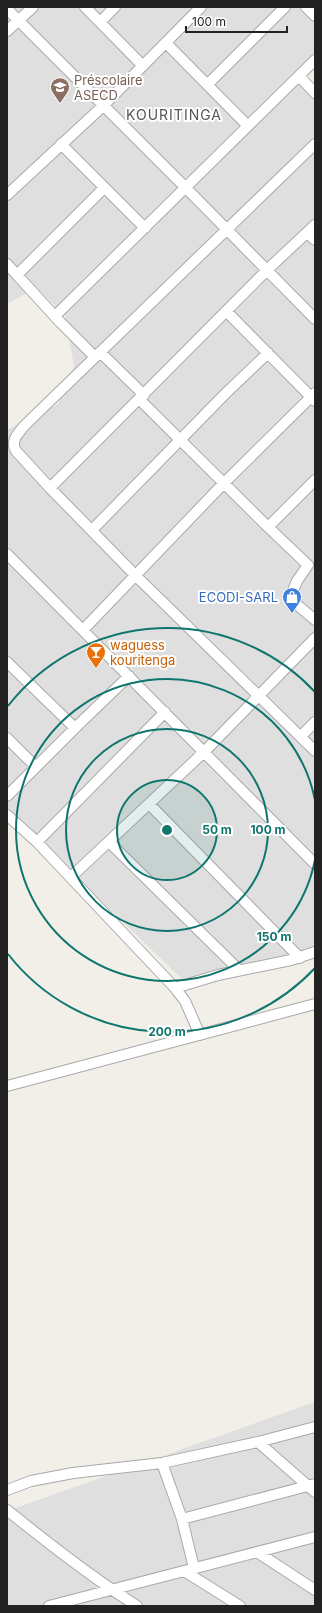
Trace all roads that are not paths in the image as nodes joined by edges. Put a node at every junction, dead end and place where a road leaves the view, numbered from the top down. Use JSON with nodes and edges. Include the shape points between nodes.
{"nodes":[{"id":1,"x":32,"y":7,"type":"edge"},
{"id":2,"x":85,"y":7,"type":"edge"},
{"id":3,"x":115,"y":7,"type":"edge"},
{"id":4,"x":201,"y":7,"type":"edge"},
{"id":5,"x":285,"y":7,"type":"edge"},
{"id":6,"x":306,"y":7,"type":"edge"},
{"id":7,"x":7,"y":9,"type":"edge"},
{"id":8,"x":315,"y":16,"type":"edge"},
{"id":9,"x":18,"y":21,"type":"junction"},
{"id":10,"x":100,"y":22,"type":"junction"},
{"id":11,"x":7,"y":31,"type":"edge"},
{"id":12,"x":166,"y":43,"type":"junction"},
{"id":13,"x":315,"y":60,"type":"edge"},
{"id":14,"x":143,"y":66,"type":"junction"},
{"id":15,"x":299,"y":76,"type":"junction"},
{"id":16,"x":208,"y":84,"type":"junction"},
{"id":17,"x":315,"y":93,"type":"edge"},
{"id":18,"x":103,"y":106,"type":"junction"},
{"id":19,"x":248,"y":126,"type":"junction"},
{"id":20,"x":60,"y":144,"type":"junction"},
{"id":21,"x":315,"y":144,"type":"edge"},
{"id":22,"x":104,"y":188,"type":"junction"},
{"id":23,"x":186,"y":188,"type":"junction"},
{"id":24,"x":7,"y":195,"type":"edge"},
{"id":25,"x":315,"y":225,"type":"edge"},
{"id":26,"x":145,"y":228,"type":"junction"},
{"id":27,"x":228,"y":230,"type":"junction"},
{"id":28,"x":311,"y":236,"type":"edge"},
{"id":29,"x":7,"y":264,"type":"edge"},
{"id":30,"x":267,"y":270,"type":"junction"},
{"id":31,"x":17,"y":275,"type":"junction"},
{"id":32,"x":227,"y":312,"type":"junction"},
{"id":33,"x":55,"y":316,"type":"junction"},
{"id":34,"x":315,"y":319,"type":"edge"},
{"id":35,"x":268,"y":353,"type":"junction"},
{"id":36,"x":98,"y":354,"type":"junction"},
{"id":37,"x":142,"y":397,"type":"junction"},
{"id":38,"x":314,"y":397,"type":"edge"},
{"id":39,"x":181,"y":440,"type":"junction"},
{"id":40,"x":10,"y":449,"type":"edge"},
{"id":41,"x":315,"y":480,"type":"edge"},
{"id":42,"x":224,"y":484,"type":"junction"},
{"id":43,"x":50,"y":488,"type":"junction"},
{"id":44,"x":268,"y":527,"type":"junction"},
{"id":45,"x":92,"y":530,"type":"junction"},
{"id":46,"x":7,"y":554,"type":"edge"},
{"id":47,"x":312,"y":561,"type":"edge"},
{"id":48,"x":136,"y":576,"type":"junction"},
{"id":49,"x":315,"y":620,"type":"edge"},
{"id":50,"x":83,"y":630,"type":"junction"},
{"id":51,"x":315,"y":638,"type":"edge"},
{"id":52,"x":7,"y":662,"type":"edge"},
{"id":53,"x":129,"y":676,"type":"junction"},
{"id":54,"x":260,"y":695,"type":"junction"},
{"id":55,"x":165,"y":712,"type":"junction"},
{"id":56,"x":315,"y":722,"type":"edge"},
{"id":57,"x":75,"y":728,"type":"junction"},
{"id":58,"x":301,"y":736,"type":"junction"},
{"id":59,"x":7,"y":738,"type":"edge"},
{"id":60,"x":315,"y":751,"type":"edge"},
{"id":61,"x":204,"y":752,"type":"junction"},
{"id":62,"x":36,"y":767,"type":"junction"},
{"id":63,"x":7,"y":796,"type":"edge"},
{"id":64,"x":149,"y":804,"type":"junction"},
{"id":65,"x":7,"y":815,"type":"edge"},
{"id":66,"x":37,"y":842,"type":"junction"},
{"id":67,"x":110,"y":842,"type":"junction"},
{"id":68,"x":315,"y":864,"type":"edge"},
{"id":69,"x":71,"y":877,"type":"junction"},
{"id":70,"x":315,"y":952,"type":"edge"},
{"id":71,"x":300,"y":958,"type":"junction"},
{"id":72,"x":239,"y":970,"type":"junction"},
{"id":73,"x":176,"y":988,"type":"junction"},
{"id":74,"x":315,"y":1004,"type":"edge"},
{"id":75,"x":200,"y":1035,"type":"junction"},
{"id":76,"x":7,"y":1086,"type":"edge"},
{"id":77,"x":315,"y":1427,"type":"edge"},
{"id":78,"x":258,"y":1442,"type":"junction"},
{"id":79,"x":162,"y":1464,"type":"junction"},
{"id":80,"x":313,"y":1487,"type":"edge"},
{"id":81,"x":7,"y":1490,"type":"edge"},
{"id":82,"x":7,"y":1510,"type":"edge"},
{"id":83,"x":182,"y":1519,"type":"junction"},
{"id":84,"x":315,"y":1537,"type":"edge"},
{"id":85,"x":257,"y":1552,"type":"junction"},
{"id":86,"x":189,"y":1570,"type":"junction"},
{"id":87,"x":315,"y":1590,"type":"edge"},
{"id":88,"x":113,"y":1591,"type":"junction"},
{"id":89,"x":50,"y":1606,"type":"edge"},
{"id":90,"x":137,"y":1606,"type":"edge"},
{"id":91,"x":240,"y":1606,"type":"edge"}],
"edges":[{"from":1,"to":9,"type":"street"},
{"from":2,"to":10,"type":"street"},
{"from":3,"to":10,"type":"street"},
{"from":4,"to":12,"type":"street"},
{"from":5,"to":16,"type":"street"},
{"from":6,"to":8,"type":"street"},
{"from":7,"to":9,"type":"street"},
{"from":9,"to":11,"type":"street"},
{"from":9,"to":18,"type":"street"},
{"from":10,"to":14,"type":"street"},
{"from":12,"to":14,"type":"street"},
{"from":12,"to":16,"type":"street"},
{"from":13,"to":15,"type":"street"},
{"from":14,"to":18,"type":"street"},
{"from":15,"to":17,"type":"street"},
{"from":15,"to":19,"type":"street"},
{"from":16,"to":19,"type":"street"},
{"from":18,"to":20,"type":"street"},
{"from":18,"to":23,"type":"street"},
{"from":19,"to":23,"type":"street"},
{"from":20,"to":22,"type":"street"},
{"from":20,"to":24,"type":"street"},
{"from":21,"to":27,"type":"street"},
{"from":22,"to":26,"type":"street"},
{"from":22,"to":31,"type":"street"},
{"from":23,"to":26,"type":"street"},
{"from":23,"to":27,"type":"street"},
{"from":25,"to":28,"type":"street"},
{"from":26,"to":33,"type":"street"},
{"from":27,"to":30,"type":"street"},
{"from":27,"to":36,"type":"street"},
{"from":28,"to":30,"type":"street"},
{"from":29,"to":31,"type":"street"},
{"from":30,"to":32,"type":"street"},
{"from":30,"to":34,"type":"street"},
{"from":31,"to":33,"type":"street"},
{"from":32,"to":35,"type":"street"},
{"from":32,"to":37,"type":"street"},
{"from":33,"to":36,"type":"street"},
{"from":35,"to":38,"type":"street"},
{"from":35,"to":39,"type":"street"},
{"from":36,"to":37,"type":"street"},
{"from":36,"to":40,"type":"street","via":[[24,426]]},
{"from":37,"to":39,"type":"street"},
{"from":37,"to":43,"type":"street"},
{"from":38,"to":42,"type":"street"},
{"from":39,"to":42,"type":"street"},
{"from":39,"to":45,"type":"street"},
{"from":40,"to":43,"type":"street"},
{"from":41,"to":44,"type":"street"},
{"from":42,"to":44,"type":"street"},
{"from":42,"to":48,"type":"street"},
{"from":43,"to":45,"type":"street"},
{"from":44,"to":47,"type":"street"},
{"from":45,"to":48,"type":"street"},
{"from":46,"to":50,"type":"street"},
{"from":47,"to":49,"type":"street","via":[[297,581],[292,594],[296,603]]},
{"from":48,"to":50,"type":"street"},
{"from":48,"to":54,"type":"street"},
{"from":50,"to":53,"type":"street"},
{"from":51,"to":54,"type":"street"},
{"from":52,"to":57,"type":"street"},
{"from":53,"to":55,"type":"street"},
{"from":53,"to":57,"type":"street"},
{"from":54,"to":58,"type":"street"},
{"from":54,"to":61,"type":"street"},
{"from":55,"to":61,"type":"street"},
{"from":55,"to":66,"type":"street"},
{"from":56,"to":58,"type":"street"},
{"from":57,"to":62,"type":"street"},
{"from":58,"to":60,"type":"street"},
{"from":59,"to":62,"type":"street"},
{"from":61,"to":64,"type":"street"},
{"from":61,"to":68,"type":"street"},
{"from":62,"to":63,"type":"street"},
{"from":64,"to":67,"type":"street"},
{"from":64,"to":71,"type":"street"},
{"from":65,"to":66,"type":"street"},
{"from":66,"to":69,"type":"street"},
{"from":67,"to":69,"type":"street"},
{"from":67,"to":72,"type":"street"},
{"from":69,"to":73,"type":"street"},
{"from":70,"to":71,"type":"street"},
{"from":71,"to":72,"type":"street"},
{"from":72,"to":73,"type":"street"},
{"from":73,"to":75,"type":"street","via":[[185,1001]]},
{"from":74,"to":75,"type":"street"},
{"from":75,"to":76,"type":"street"},
{"from":77,"to":78,"type":"street"},
{"from":78,"to":79,"type":"street"},
{"from":78,"to":80,"type":"street"},
{"from":79,"to":81,"type":"street","via":[[73,1473],[31,1481]]},
{"from":79,"to":83,"type":"street"},
{"from":80,"to":83,"type":"street"},
{"from":82,"to":88,"type":"street","via":[[49,1545]]},
{"from":83,"to":86,"type":"street"},
{"from":84,"to":85,"type":"street"},
{"from":85,"to":86,"type":"street"},
{"from":85,"to":87,"type":"street"},
{"from":86,"to":88,"type":"street"},
{"from":86,"to":91,"type":"street"},
{"from":88,"to":89,"type":"street"},
{"from":88,"to":90,"type":"street"}]}
